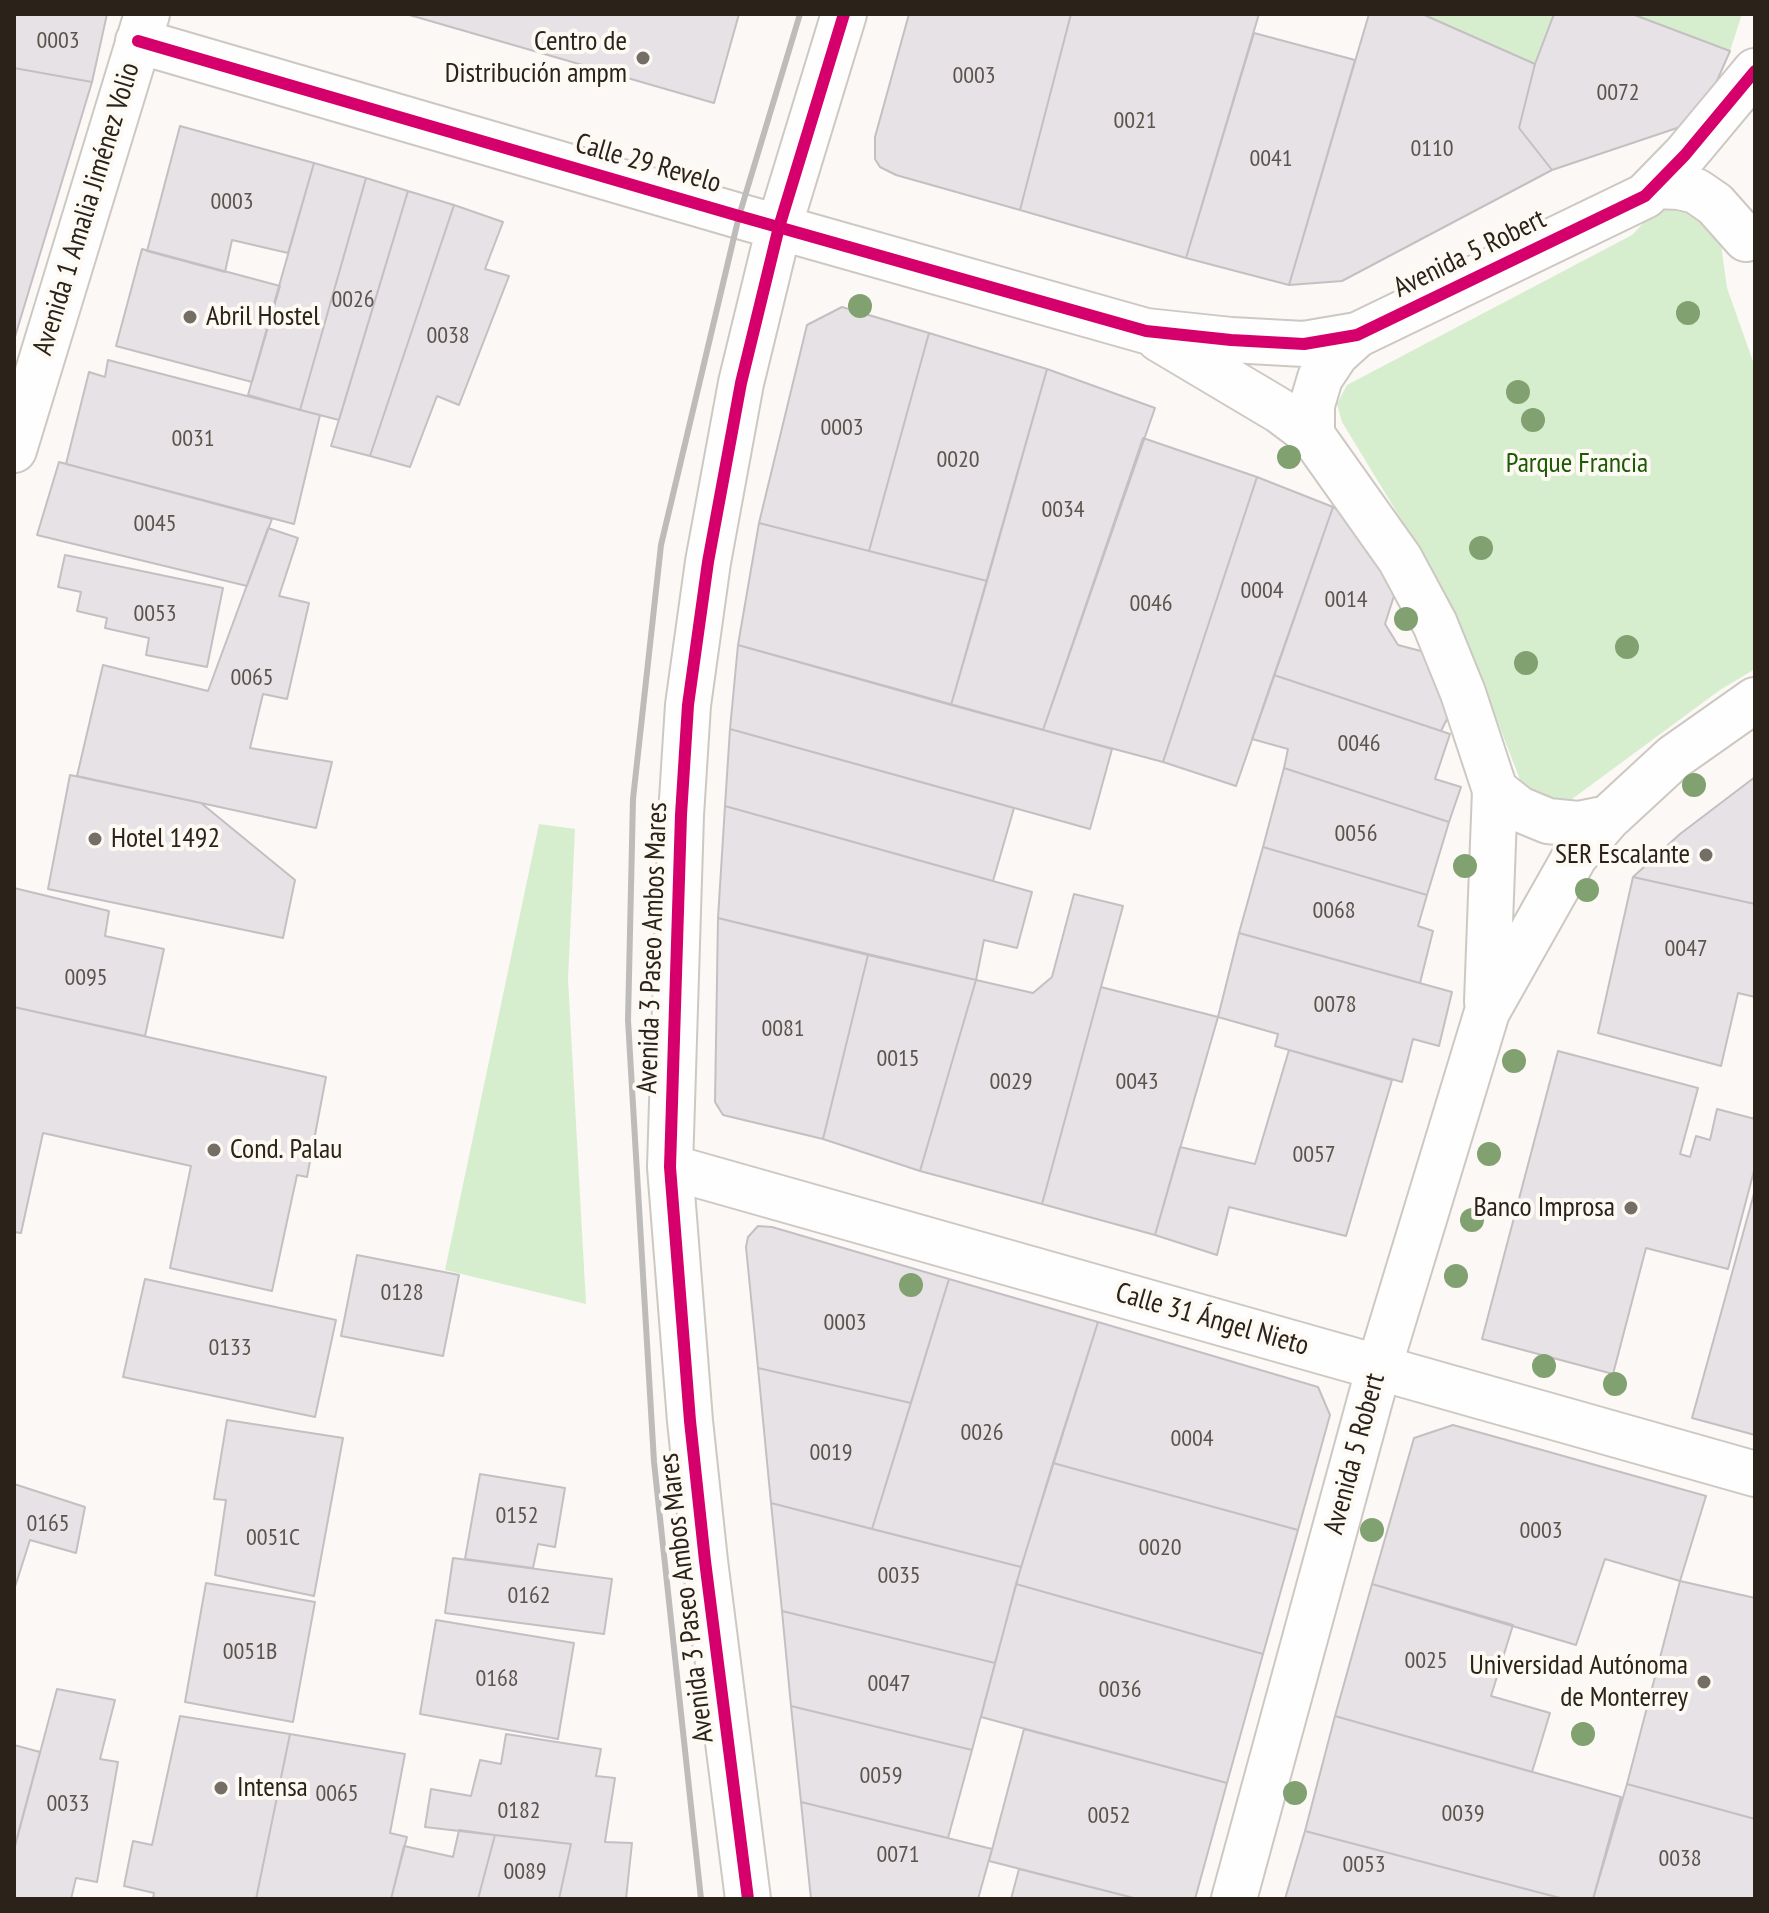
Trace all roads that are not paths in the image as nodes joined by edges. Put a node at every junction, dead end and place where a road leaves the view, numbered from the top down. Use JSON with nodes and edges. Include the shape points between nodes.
{"nodes":[{"id":1,"x":844,"y":14,"type":"edge"},
{"id":2,"x":142,"y":28,"type":"edge"},
{"id":3,"x":1755,"y":71,"type":"edge"},
{"id":4,"x":1656,"y":186,"type":"junction"},
{"id":5,"x":779,"y":227,"type":"junction"},
{"id":6,"x":1752,"y":236,"type":"edge"},
{"id":7,"x":1146,"y":331,"type":"junction"},
{"id":8,"x":1357,"y":335,"type":"junction"},
{"id":9,"x":1312,"y":435,"type":"junction"},
{"id":10,"x":14,"y":450,"type":"edge"},
{"id":11,"x":1755,"y":700,"type":"edge"},
{"id":12,"x":1495,"y":790,"type":"junction"},
{"id":13,"x":1608,"y":818,"type":"junction"},
{"id":14,"x":1487,"y":1012,"type":"junction"},
{"id":15,"x":670,"y":1167,"type":"junction"},
{"id":16,"x":1379,"y":1367,"type":"junction"},
{"id":17,"x":1755,"y":1474,"type":"edge"},
{"id":18,"x":748,"y":1899,"type":"edge"},
{"id":19,"x":1234,"y":1899,"type":"edge"}],
"edges":[{"from":1,"to":5,"type":"street","name":"Avenida 3 Paseo Ambos Mares"},
{"from":2,"to":5,"type":"street","name":"Calle 29 Revelo"},
{"from":2,"to":10,"type":"street","name":"Avenida 1 Amalia Jiménez Volio"},
{"from":3,"to":4,"type":"street","name":"Avenida 5 Robert"},
{"from":4,"to":6,"type":"street","via":[[1696,191]]},
{"from":4,"to":8,"type":"street","name":"Avenida 5 Robert","via":[[1645,196]]},
{"from":5,"to":7,"type":"street","name":"Calle 29 Revelo"},
{"from":5,"to":15,"type":"street","name":"Avenida 3 Paseo Ambos Mares","via":[[741,383],[688,705]]},
{"from":7,"to":8,"type":"street","name":"Avenida 5 Robert","via":[[1304,344]]},
{"from":7,"to":9,"type":"street","name":"Avenida 5 Robert"},
{"from":8,"to":9,"type":"street","name":"Avenida 5 Robert","via":[[1320,378],[1312,405]]},
{"from":9,"to":12,"type":"street","name":"Avenida 5 Robert","via":[[1400,559],[1435,624]]},
{"from":11,"to":13,"type":"street","name":"Avenida 5 Robert","via":[[1674,757]]},
{"from":12,"to":13,"type":"street","via":[[1519,809],[1548,821],[1578,824]]},
{"from":12,"to":14,"type":"street","name":"Avenida 5 Robert"},
{"from":13,"to":14,"type":"street","name":"Avenida 5 Robert","via":[[1575,856]]},
{"from":14,"to":16,"type":"street","name":"Avenida 5 Robert"},
{"from":15,"to":16,"type":"street","name":"Calle 31 Ángel Nieto"},
{"from":15,"to":18,"type":"street","name":"Avenida 3 Paseo Ambos Mares","via":[[703,1545]]},
{"from":16,"to":17,"type":"street","name":"Calle 31 Ángel Nieto"},
{"from":16,"to":19,"type":"street","name":"Avenida 5 Robert"}]}
